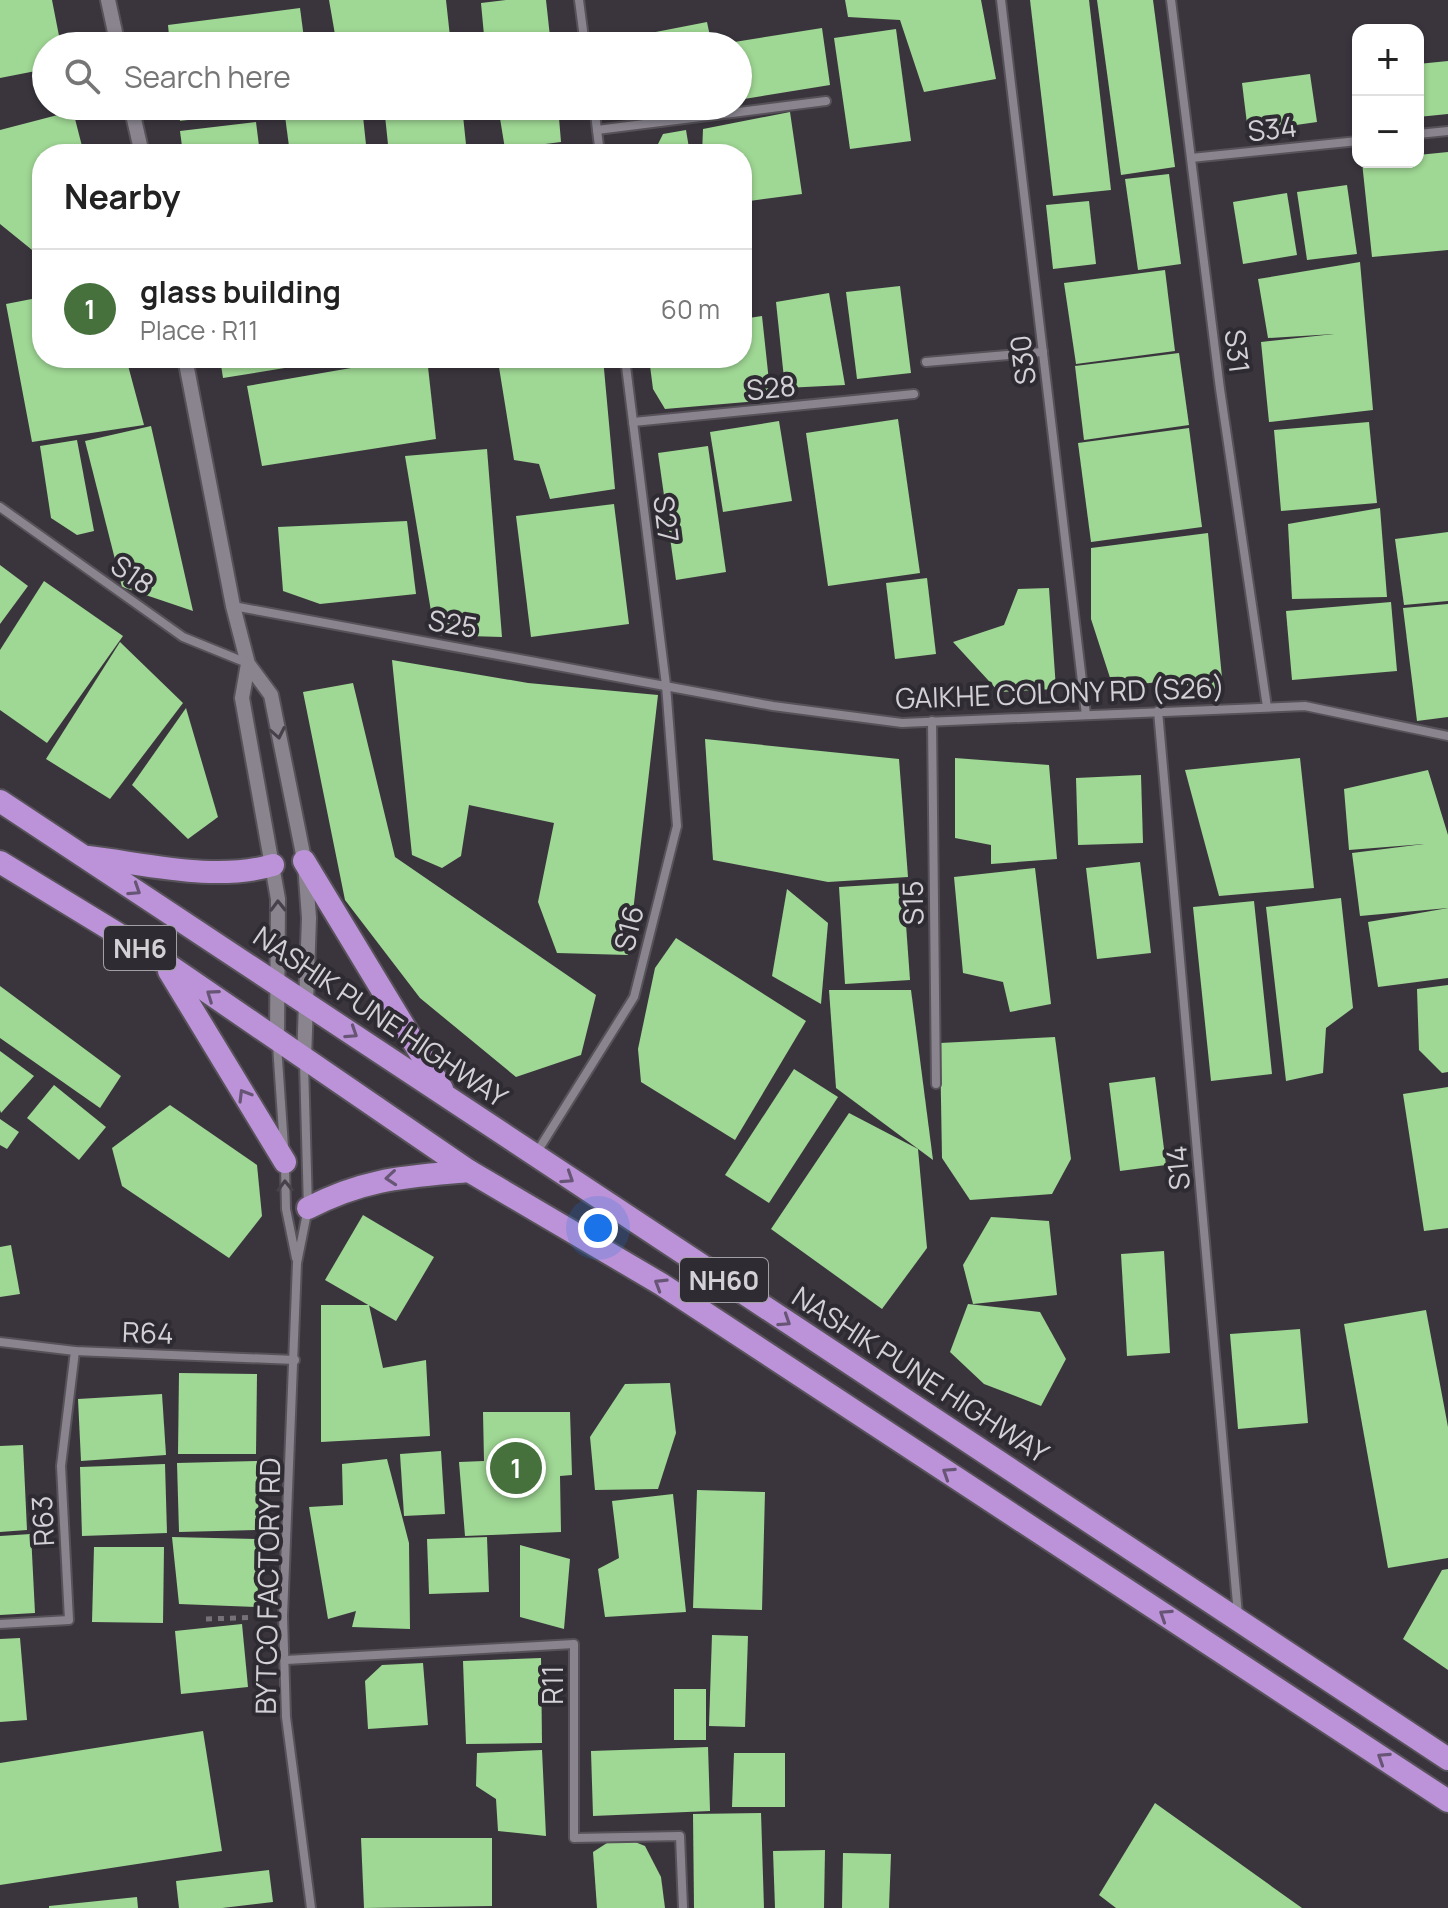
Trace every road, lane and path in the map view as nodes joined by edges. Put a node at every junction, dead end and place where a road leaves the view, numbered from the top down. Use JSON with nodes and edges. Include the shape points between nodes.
{"nodes":[{"id":1,"x":108,"y":0,"type":"edge"},
{"id":2,"x":579,"y":0,"type":"edge"},
{"id":3,"x":1001,"y":0,"type":"edge"},
{"id":4,"x":1171,"y":0,"type":"edge"},
{"id":5,"x":115,"y":32,"type":"edge"},
{"id":6,"x":583,"y":32,"type":"edge"},
{"id":7,"x":826,"y":101,"type":"dead end"},
{"id":8,"x":752,"y":110,"type":"edge"},
{"id":9,"x":134,"y":120,"type":"edge"},
{"id":10,"x":596,"y":120,"type":"edge"},
{"id":11,"x":676,"y":120,"type":"edge"},
{"id":12,"x":597,"y":130,"type":"junction"},
{"id":13,"x":1448,"y":131,"type":"edge"},
{"id":14,"x":1424,"y":133,"type":"edge"},
{"id":15,"x":1352,"y":142,"type":"edge"},
{"id":16,"x":140,"y":144,"type":"edge"},
{"id":17,"x":599,"y":144,"type":"edge"},
{"id":18,"x":1191,"y":158,"type":"junction"},
{"id":19,"x":1043,"y":352,"type":"junction"},
{"id":20,"x":926,"y":362,"type":"dead end"},
{"id":21,"x":187,"y":368,"type":"edge"},
{"id":22,"x":626,"y":368,"type":"edge"},
{"id":23,"x":914,"y":394,"type":"dead end"},
{"id":24,"x":633,"y":422,"type":"junction"},
{"id":25,"x":0,"y":507,"type":"edge"},
{"id":26,"x":233,"y":606,"type":"junction"},
{"id":27,"x":248,"y":664,"type":"junction"},
{"id":28,"x":666,"y":685,"type":"junction"},
{"id":29,"x":1267,"y":707,"type":"junction"},
{"id":30,"x":1158,"y":711,"type":"junction"},
{"id":31,"x":1086,"y":715,"type":"junction"},
{"id":32,"x":932,"y":721,"type":"junction"},
{"id":33,"x":1448,"y":736,"type":"edge"},
{"id":34,"x":0,"y":801,"type":"edge"},
{"id":35,"x":83,"y":857,"type":"junction"},
{"id":36,"x":304,"y":861,"type":"junction"},
{"id":37,"x":0,"y":862,"type":"edge"},
{"id":38,"x":273,"y":865,"type":"junction"},
{"id":39,"x":164,"y":962,"type":"junction"},
{"id":40,"x":279,"y":983,"type":"junction"},
{"id":41,"x":308,"y":1004,"type":"junction"},
{"id":42,"x":277,"y":1039,"type":"junction"},
{"id":43,"x":304,"y":1059,"type":"junction"},
{"id":44,"x":936,"y":1084,"type":"dead end"},
{"id":45,"x":447,"y":1096,"type":"junction"},
{"id":46,"x":534,"y":1156,"type":"junction"},
{"id":47,"x":285,"y":1162,"type":"junction"},
{"id":48,"x":469,"y":1171,"type":"junction"},
{"id":49,"x":308,"y":1208,"type":"junction"},
{"id":50,"x":297,"y":1263,"type":"junction"},
{"id":51,"x":0,"y":1342,"type":"edge"},
{"id":52,"x":75,"y":1351,"type":"junction"},
{"id":53,"x":295,"y":1360,"type":"junction"},
{"id":54,"x":283,"y":1616,"type":"junction"},
{"id":55,"x":206,"y":1619,"type":"dead end"},
{"id":56,"x":1239,"y":1620,"type":"junction"},
{"id":57,"x":0,"y":1624,"type":"edge"},
{"id":58,"x":286,"y":1660,"type":"junction"},
{"id":59,"x":1448,"y":1759,"type":"edge"},
{"id":60,"x":1448,"y":1801,"type":"edge"},
{"id":61,"x":311,"y":1908,"type":"edge"},
{"id":62,"x":683,"y":1908,"type":"edge"}],
"edges":[{"from":1,"to":5,"type":"street"},
{"from":2,"to":6,"type":"street"},
{"from":3,"to":19,"type":"street","name":"S30"},
{"from":4,"to":18,"type":"street","name":"S31"},
{"from":7,"to":8,"type":"street"},
{"from":9,"to":16,"type":"street"},
{"from":10,"to":12,"type":"street"},
{"from":11,"to":12,"type":"street"},
{"from":12,"to":17,"type":"street"},
{"from":13,"to":14,"type":"street"},
{"from":15,"to":18,"type":"street","name":"S34"},
{"from":18,"to":29,"type":"street","name":"S31"},
{"from":19,"to":20,"type":"street"},
{"from":19,"to":31,"type":"street","name":"S30"},
{"from":21,"to":26,"type":"street"},
{"from":22,"to":24,"type":"street","name":"S27"},
{"from":23,"to":24,"type":"street","name":"S28"},
{"from":24,"to":28,"type":"street","name":"S27"},
{"from":25,"to":27,"type":"street","name":"S18","via":[[183,637]]},
{"from":26,"to":27,"type":"street"},
{"from":26,"to":28,"type":"street","name":"S25"},
{"from":27,"to":36,"type":"street","one_way":true,"via":[[271,695]]},
{"from":27,"to":38,"type":"street","via":[[242,698]]},
{"from":28,"to":32,"type":"street","name":"GAIKHE COLONY RD (S26)","via":[[787,708],[902,723]]},
{"from":28,"to":46,"type":"street","name":"S16","via":[[677,826],[634,997]]},
{"from":29,"to":30,"type":"street","name":"GAIKHE COLONY RD (S26)"},
{"from":29,"to":33,"type":"street","name":"GAIKHE COLONY RD (S26)","via":[[1305,706]]},
{"from":30,"to":31,"type":"street","name":"GAIKHE COLONY RD (S26)"},
{"from":30,"to":56,"type":"street","name":"S14"},
{"from":31,"to":32,"type":"street","name":"GAIKHE COLONY RD (S26)"},
{"from":32,"to":44,"type":"street","name":"S15"},
{"from":34,"to":35,"type":"highway","name":"NASHIK PUNE HIGHWAY","number":"NH60"},
{"from":35,"to":38,"type":"highway","via":[[216,871]]},
{"from":35,"to":40,"type":"highway","name":"NASHIK PUNE HIGHWAY","number":"NH60","one_way":true},
{"from":36,"to":41,"type":"street"},
{"from":36,"to":45,"type":"highway"},
{"from":37,"to":39,"type":"highway","number":"NH6"},
{"from":40,"to":38,"type":"street","one_way":true},
{"from":42,"to":39,"type":"highway","number":"NH6","one_way":true},
{"from":47,"to":39,"type":"highway","one_way":true},
{"from":40,"to":41,"type":"highway","name":"NASHIK PUNE HIGHWAY","number":"NH60"},
{"from":40,"to":42,"type":"street"},
{"from":41,"to":43,"type":"street"},
{"from":41,"to":45,"type":"highway","name":"NASHIK PUNE HIGHWAY","number":"NH60","one_way":true},
{"from":42,"to":43,"type":"highway","number":"NH60"},
{"from":42,"to":47,"type":"street","name":"BYTCO FACTORY RD"},
{"from":43,"to":48,"type":"highway","number":"NH60"},
{"from":43,"to":49,"type":"street","name":"BYTCO FACTORY RD"},
{"from":45,"to":46,"type":"highway","name":"NASHIK PUNE HIGHWAY","number":"NH60"},
{"from":46,"to":56,"type":"highway","name":"NASHIK PUNE HIGHWAY","number":"NH60","one_way":true},
{"from":50,"to":47,"type":"street","name":"BYTCO FACTORY RD","one_way":true,"via":[[286,1209]]},
{"from":48,"to":49,"type":"highway","one_way":true,"via":[[378,1179]]},
{"from":60,"to":48,"type":"highway","number":"NH60","one_way":true,"via":[[661,1284]]},
{"from":49,"to":50,"type":"street","name":"BYTCO FACTORY RD"},
{"from":50,"to":53,"type":"street","name":"BYTCO FACTORY RD"},
{"from":51,"to":52,"type":"street","name":"R64"},
{"from":52,"to":53,"type":"street","name":"R64"},
{"from":52,"to":57,"type":"street","name":"R63","via":[[61,1466],[69,1620]]},
{"from":53,"to":54,"type":"street","name":"BYTCO FACTORY RD"},
{"from":54,"to":55,"type":"path"},
{"from":54,"to":58,"type":"street","name":"BYTCO FACTORY RD"},
{"from":56,"to":59,"type":"highway","name":"NASHIK PUNE HIGHWAY","number":"NH60"},
{"from":58,"to":61,"type":"street","name":"BYTCO FACTORY RD","via":[[286,1717]]},
{"from":58,"to":62,"type":"street","name":"R11","via":[[574,1644],[574,1838],[680,1836]]}]}
